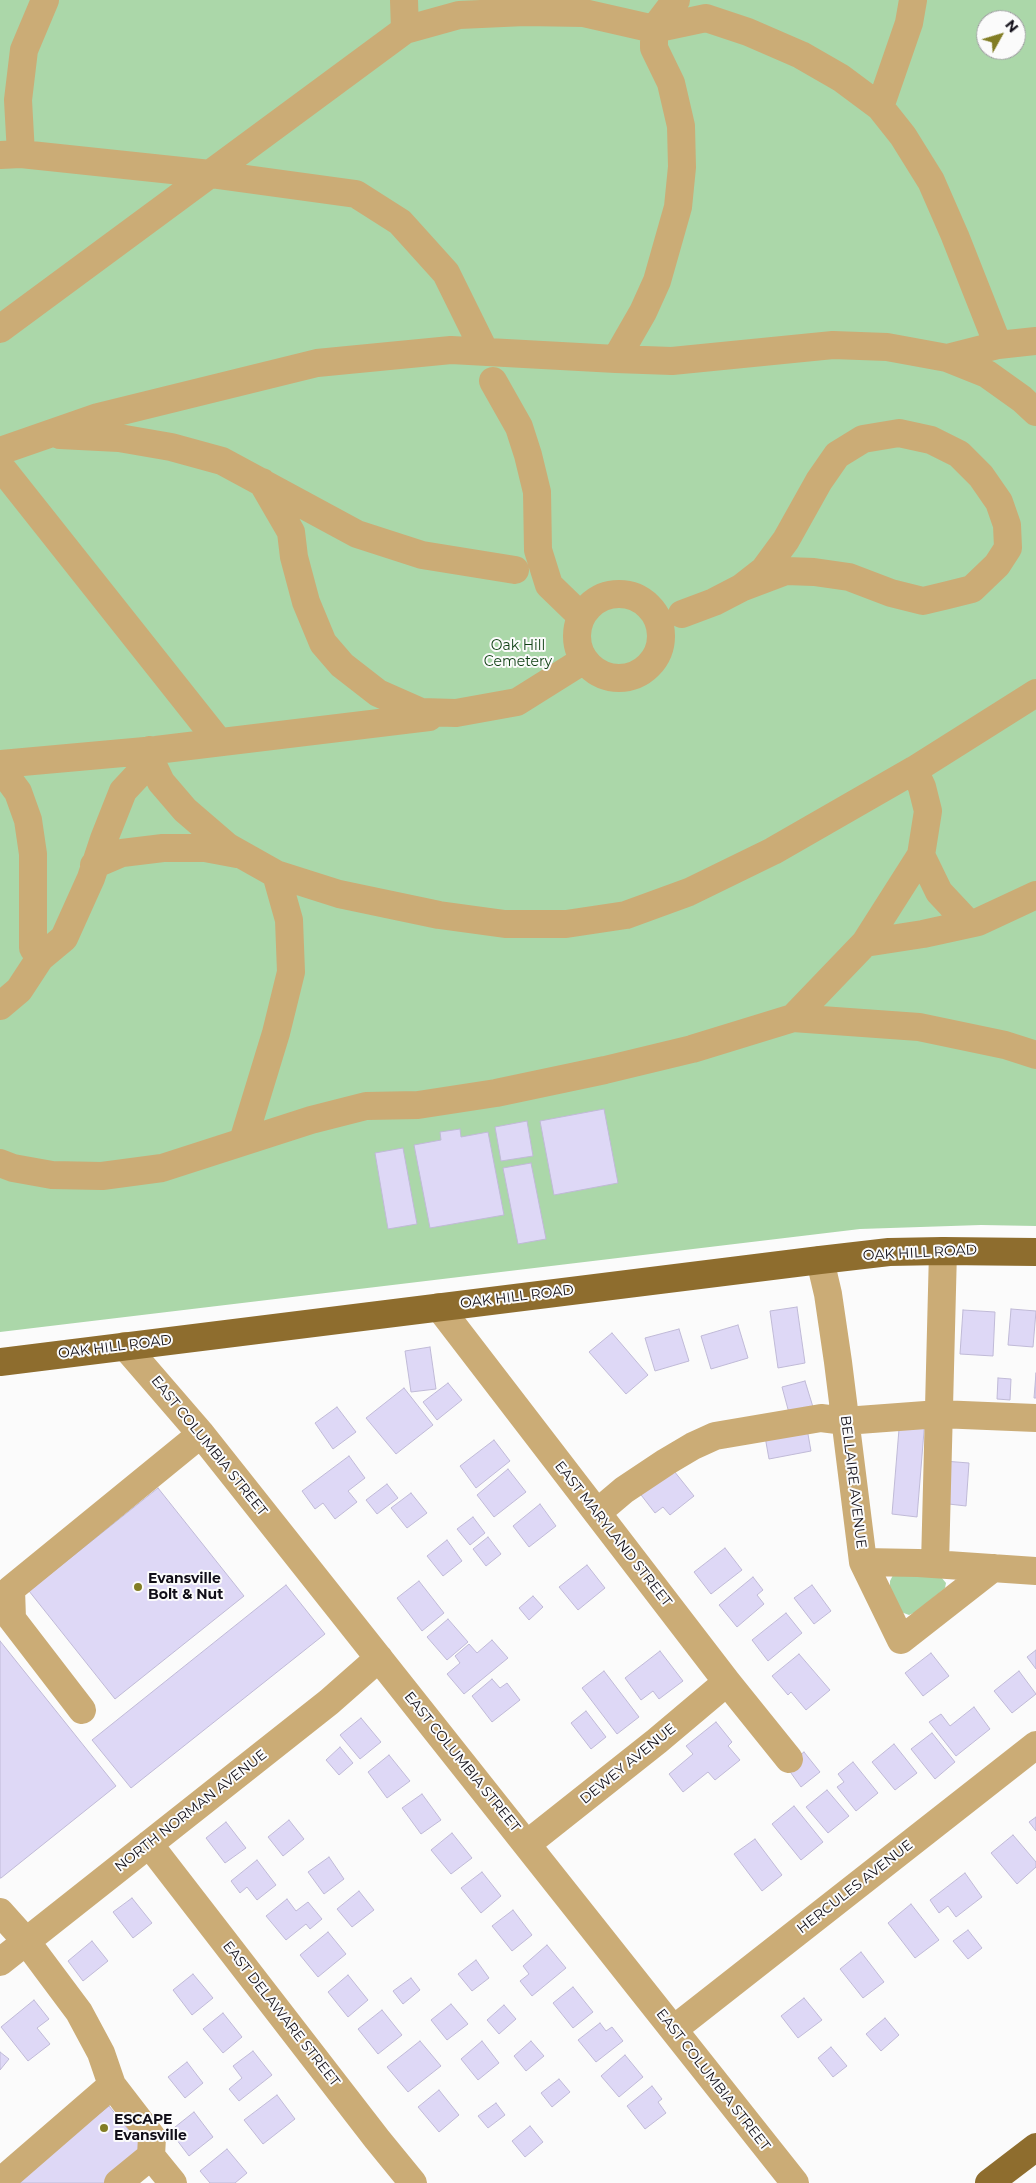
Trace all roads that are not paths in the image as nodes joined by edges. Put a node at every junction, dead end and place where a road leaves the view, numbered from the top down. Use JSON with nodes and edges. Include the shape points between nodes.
{"nodes":[{"id":1,"x":45,"y":0,"type":"edge"},
{"id":2,"x":404,"y":0,"type":"edge"},
{"id":3,"x":676,"y":0,"type":"edge"},
{"id":4,"x":914,"y":0,"type":"edge"},
{"id":5,"x":524,"y":6,"type":"edge"},
{"id":6,"x":654,"y":29,"type":"junction"},
{"id":7,"x":405,"y":30,"type":"junction"},
{"id":8,"x":880,"y":107,"type":"junction"},
{"id":9,"x":10,"y":154,"type":"edge"},
{"id":10,"x":210,"y":174,"type":"junction"},
{"id":11,"x":0,"y":329,"type":"edge"},
{"id":12,"x":1036,"y":341,"type":"edge"},
{"id":13,"x":998,"y":344,"type":"junction"},
{"id":14,"x":483,"y":352,"type":"junction"},
{"id":15,"x":946,"y":358,"type":"junction"},
{"id":16,"x":616,"y":359,"type":"junction"},
{"id":17,"x":493,"y":381,"type":"junction"},
{"id":18,"x":1036,"y":412,"type":"edge"},
{"id":19,"x":49,"y":434,"type":"junction"},
{"id":20,"x":0,"y":451,"type":"edge"},
{"id":21,"x":0,"y":466,"type":"edge"},
{"id":22,"x":262,"y":482,"type":"junction"},
{"id":23,"x":538,"y":550,"type":"junction"},
{"id":24,"x":515,"y":570,"type":"junction"},
{"id":25,"x":549,"y":585,"type":"junction"},
{"id":26,"x":741,"y":588,"type":"junction"},
{"id":27,"x":641,"y":600,"type":"junction"},
{"id":28,"x":682,"y":614,"type":"junction"},
{"id":29,"x":581,"y":616,"type":"junction"},
{"id":30,"x":659,"y":651,"type":"junction"},
{"id":31,"x":584,"y":660,"type":"junction"},
{"id":32,"x":1036,"y":693,"type":"edge"},
{"id":33,"x":456,"y":713,"type":"junction"},
{"id":34,"x":219,"y":742,"type":"junction"},
{"id":35,"x":151,"y":756,"type":"junction"},
{"id":36,"x":0,"y":766,"type":"edge"},
{"id":37,"x":914,"y":770,"type":"junction"},
{"id":38,"x":241,"y":854,"type":"junction"},
{"id":39,"x":921,"y":855,"type":"junction"},
{"id":40,"x":94,"y":865,"type":"junction"},
{"id":41,"x":276,"y":874,"type":"junction"},
{"id":42,"x":1036,"y":895,"type":"edge"},
{"id":43,"x":969,"y":924,"type":"junction"},
{"id":44,"x":864,"y":943,"type":"junction"},
{"id":45,"x":40,"y":958,"type":"junction"},
{"id":46,"x":9,"y":998,"type":"edge"},
{"id":47,"x":0,"y":1015,"type":"edge"},
{"id":48,"x":793,"y":1018,"type":"junction"},
{"id":49,"x":1036,"y":1055,"type":"edge"},
{"id":50,"x":243,"y":1141,"type":"junction"},
{"id":51,"x":0,"y":1163,"type":"edge"},
{"id":52,"x":943,"y":1250,"type":"junction"},
{"id":53,"x":1036,"y":1252,"type":"edge"},
{"id":54,"x":820,"y":1260,"type":"junction"},
{"id":55,"x":439,"y":1307,"type":"junction"},
{"id":56,"x":125,"y":1346,"type":"junction"},
{"id":57,"x":0,"y":1362,"type":"edge"},
{"id":58,"x":938,"y":1414,"type":"junction"},
{"id":59,"x":1036,"y":1418,"type":"edge"},
{"id":60,"x":845,"y":1421,"type":"junction"},
{"id":61,"x":200,"y":1434,"type":"junction"},
{"id":62,"x":598,"y":1512,"type":"junction"},
{"id":63,"x":863,"y":1562,"type":"junction"},
{"id":64,"x":935,"y":1564,"type":"junction"},
{"id":65,"x":993,"y":1568,"type":"junction"},
{"id":66,"x":1036,"y":1571,"type":"edge"},
{"id":67,"x":379,"y":1658,"type":"junction"},
{"id":68,"x":727,"y":1682,"type":"junction"},
{"id":69,"x":82,"y":1710,"type":"dead end"},
{"id":70,"x":1036,"y":1745,"type":"edge"},
{"id":71,"x":789,"y":1759,"type":"dead end"},
{"id":72,"x":149,"y":1844,"type":"junction"},
{"id":73,"x":527,"y":1844,"type":"junction"},
{"id":74,"x":0,"y":1912,"type":"edge"},
{"id":75,"x":26,"y":1941,"type":"junction"},
{"id":76,"x":0,"y":1962,"type":"edge"},
{"id":77,"x":674,"y":2029,"type":"junction"},
{"id":78,"x":112,"y":2085,"type":"junction"},
{"id":79,"x":1036,"y":2147,"type":"edge"},
{"id":80,"x":152,"y":2156,"type":"junction"},
{"id":81,"x":0,"y":2182,"type":"edge"},
{"id":82,"x":118,"y":2183,"type":"edge"},
{"id":83,"x":173,"y":2183,"type":"edge"},
{"id":84,"x":413,"y":2183,"type":"edge"},
{"id":85,"x":795,"y":2183,"type":"edge"},
{"id":86,"x":989,"y":2183,"type":"edge"}],
"edges":[{"from":1,"to":9,"type":"street","via":[[24,50]]},
{"from":2,"to":7,"type":"street"},
{"from":3,"to":6,"type":"street"},
{"from":4,"to":8,"type":"street"},
{"from":5,"to":6,"type":"street","via":[[584,13]]},
{"from":5,"to":7,"type":"street","via":[[459,15]]},
{"from":6,"to":8,"type":"street","via":[[706,18],[748,32],[801,55],[841,78]]},
{"from":6,"to":16,"type":"street","via":[[654,48],[671,83],[681,126],[682,167],[678,207],[657,282]]},
{"from":7,"to":10,"type":"street"},
{"from":8,"to":13,"type":"street","via":[[931,180]]},
{"from":9,"to":10,"type":"street"},
{"from":10,"to":11,"type":"street"},
{"from":10,"to":14,"type":"street","via":[[356,194],[400,222],[446,273]]},
{"from":12,"to":13,"type":"street"},
{"from":13,"to":15,"type":"street"},
{"from":14,"to":16,"type":"street"},
{"from":14,"to":17,"type":"street"},
{"from":14,"to":17,"type":"street"},
{"from":14,"to":19,"type":"street","via":[[375,356],[317,363],[98,417]]},
{"from":15,"to":16,"type":"street","via":[[887,347],[833,345],[672,361]]},
{"from":15,"to":18,"type":"street","via":[[987,374]]},
{"from":17,"to":23,"type":"street","via":[[518,427],[528,455],[536,492]]},
{"from":19,"to":20,"type":"street"},
{"from":19,"to":22,"type":"street","via":[[119,438],[171,447],[222,461]]},
{"from":21,"to":34,"type":"street"},
{"from":22,"to":24,"type":"street","via":[[357,534],[422,555]]},
{"from":22,"to":33,"type":"street","via":[[291,532],[306,602],[323,643],[342,665],[378,693],[421,712]]},
{"from":23,"to":24,"type":"street"},
{"from":23,"to":25,"type":"street"},
{"from":24,"to":25,"type":"street"},
{"from":25,"to":29,"type":"street"},
{"from":26,"to":26,"type":"street","via":[[764,570],[786,540],[837,455],[863,440],[899,433],[931,440],[959,454],[1000,502],[1007,525],[1008,548],[997,566],[972,588],[923,601],[849,577],[814,572],[786,571]]},
{"from":26,"to":28,"type":"street"},
{"from":27,"to":28,"type":"street"},
{"from":27,"to":29,"type":"street","via":[[627,594],[614,594],[595,601]]},
{"from":27,"to":30,"type":"street","via":[[652,609],[659,622],[662,636]]},
{"from":28,"to":30,"type":"street"},
{"from":29,"to":31,"type":"street","via":[[576,642]]},
{"from":30,"to":31,"type":"street","via":[[652,664],[627,678],[612,679],[600,675]]},
{"from":31,"to":33,"type":"street","via":[[517,702]]},
{"from":32,"to":37,"type":"street"},
{"from":33,"to":34,"type":"street"},
{"from":34,"to":35,"type":"street"},
{"from":35,"to":36,"type":"street"},
{"from":35,"to":38,"type":"street","via":[[161,782],[185,810],[228,847]]},
{"from":35,"to":40,"type":"street","via":[[123,791]]},
{"from":36,"to":45,"type":"street","via":[[18,792],[28,820],[33,854],[34,948]]},
{"from":37,"to":39,"type":"street","via":[[928,811]]},
{"from":37,"to":41,"type":"street","via":[[764,855],[689,892],[626,915],[566,924],[505,924],[439,915],[339,894]]},
{"from":38,"to":40,"type":"street","via":[[205,848],[163,848],[122,854]]},
{"from":38,"to":41,"type":"street"},
{"from":39,"to":43,"type":"street","via":[[939,892]]},
{"from":39,"to":44,"type":"street"},
{"from":40,"to":45,"type":"street","via":[[64,938]]},
{"from":41,"to":50,"type":"street","via":[[289,920],[291,972]]},
{"from":42,"to":43,"type":"street"},
{"from":43,"to":44,"type":"street"},
{"from":44,"to":48,"type":"street"},
{"from":45,"to":46,"type":"street"},
{"from":46,"to":47,"type":"street"},
{"from":48,"to":49,"type":"street","via":[[919,1027],[1005,1045]]},
{"from":48,"to":50,"type":"street","via":[[692,1050],[605,1070],[496,1093],[418,1105],[366,1106]]},
{"from":50,"to":51,"type":"street","via":[[162,1168],[102,1176],[52,1175]]},
{"from":52,"to":53,"type":"main road","name":"OAK HILL ROAD"},
{"from":52,"to":54,"type":"main road","name":"OAK HILL ROAD"},
{"from":52,"to":58,"type":"street"},
{"from":54,"to":55,"type":"main road","name":"OAK HILL ROAD"},
{"from":54,"to":60,"type":"street","name":"BELLAIRE AVENUE","via":[[828,1294]]},
{"from":55,"to":56,"type":"main road","name":"OAK HILL ROAD"},
{"from":55,"to":62,"type":"street","name":"EAST MARYLAND STREET"},
{"from":56,"to":57,"type":"main road","name":"OAK HILL ROAD"},
{"from":56,"to":61,"type":"street","name":"EAST COLUMBIA STREET"},
{"from":58,"to":59,"type":"street"},
{"from":58,"to":60,"type":"street"},
{"from":58,"to":64,"type":"street"},
{"from":60,"to":62,"type":"street","via":[[821,1418],[715,1436],[666,1462]]},
{"from":60,"to":63,"type":"street","name":"BELLAIRE AVENUE"},
{"from":61,"to":67,"type":"street","name":"EAST COLUMBIA STREET"},
{"from":61,"to":69,"type":"street","via":[[12,1589],[12,1619]]},
{"from":62,"to":68,"type":"street","name":"EAST MARYLAND STREET"},
{"from":63,"to":64,"type":"street","name":"BELLAIRE AVENUE"},
{"from":63,"to":65,"type":"street","via":[[901,1640]]},
{"from":64,"to":65,"type":"street","name":"BELLAIRE AVENUE"},
{"from":65,"to":66,"type":"street","name":"BELLAIRE AVENUE"},
{"from":67,"to":72,"type":"street","name":"NORTH NORMAN AVENUE","via":[[329,1702]]},
{"from":67,"to":73,"type":"street","name":"EAST COLUMBIA STREET"},
{"from":68,"to":71,"type":"street","name":"EAST MARYLAND STREET"},
{"from":68,"to":73,"type":"street","name":"DEWEY AVENUE","via":[[657,1742]]},
{"from":70,"to":77,"type":"street","name":"HERCULES AVENUE"},
{"from":72,"to":75,"type":"street","name":"NORTH NORMAN AVENUE"},
{"from":72,"to":84,"type":"street","name":"EAST DELAWARE STREET"},
{"from":73,"to":77,"type":"street","name":"EAST COLUMBIA STREET"},
{"from":74,"to":75,"type":"street"},
{"from":75,"to":76,"type":"street","name":"NORTH NORMAN AVENUE"},
{"from":75,"to":78,"type":"street","via":[[79,2012],[101,2053]]},
{"from":77,"to":85,"type":"street","name":"EAST COLUMBIA STREET"},
{"from":78,"to":80,"type":"street","via":[[152,2137]]},
{"from":78,"to":81,"type":"street"},
{"from":79,"to":86,"type":"main road"},
{"from":80,"to":82,"type":"street"},
{"from":80,"to":83,"type":"street"}]}
